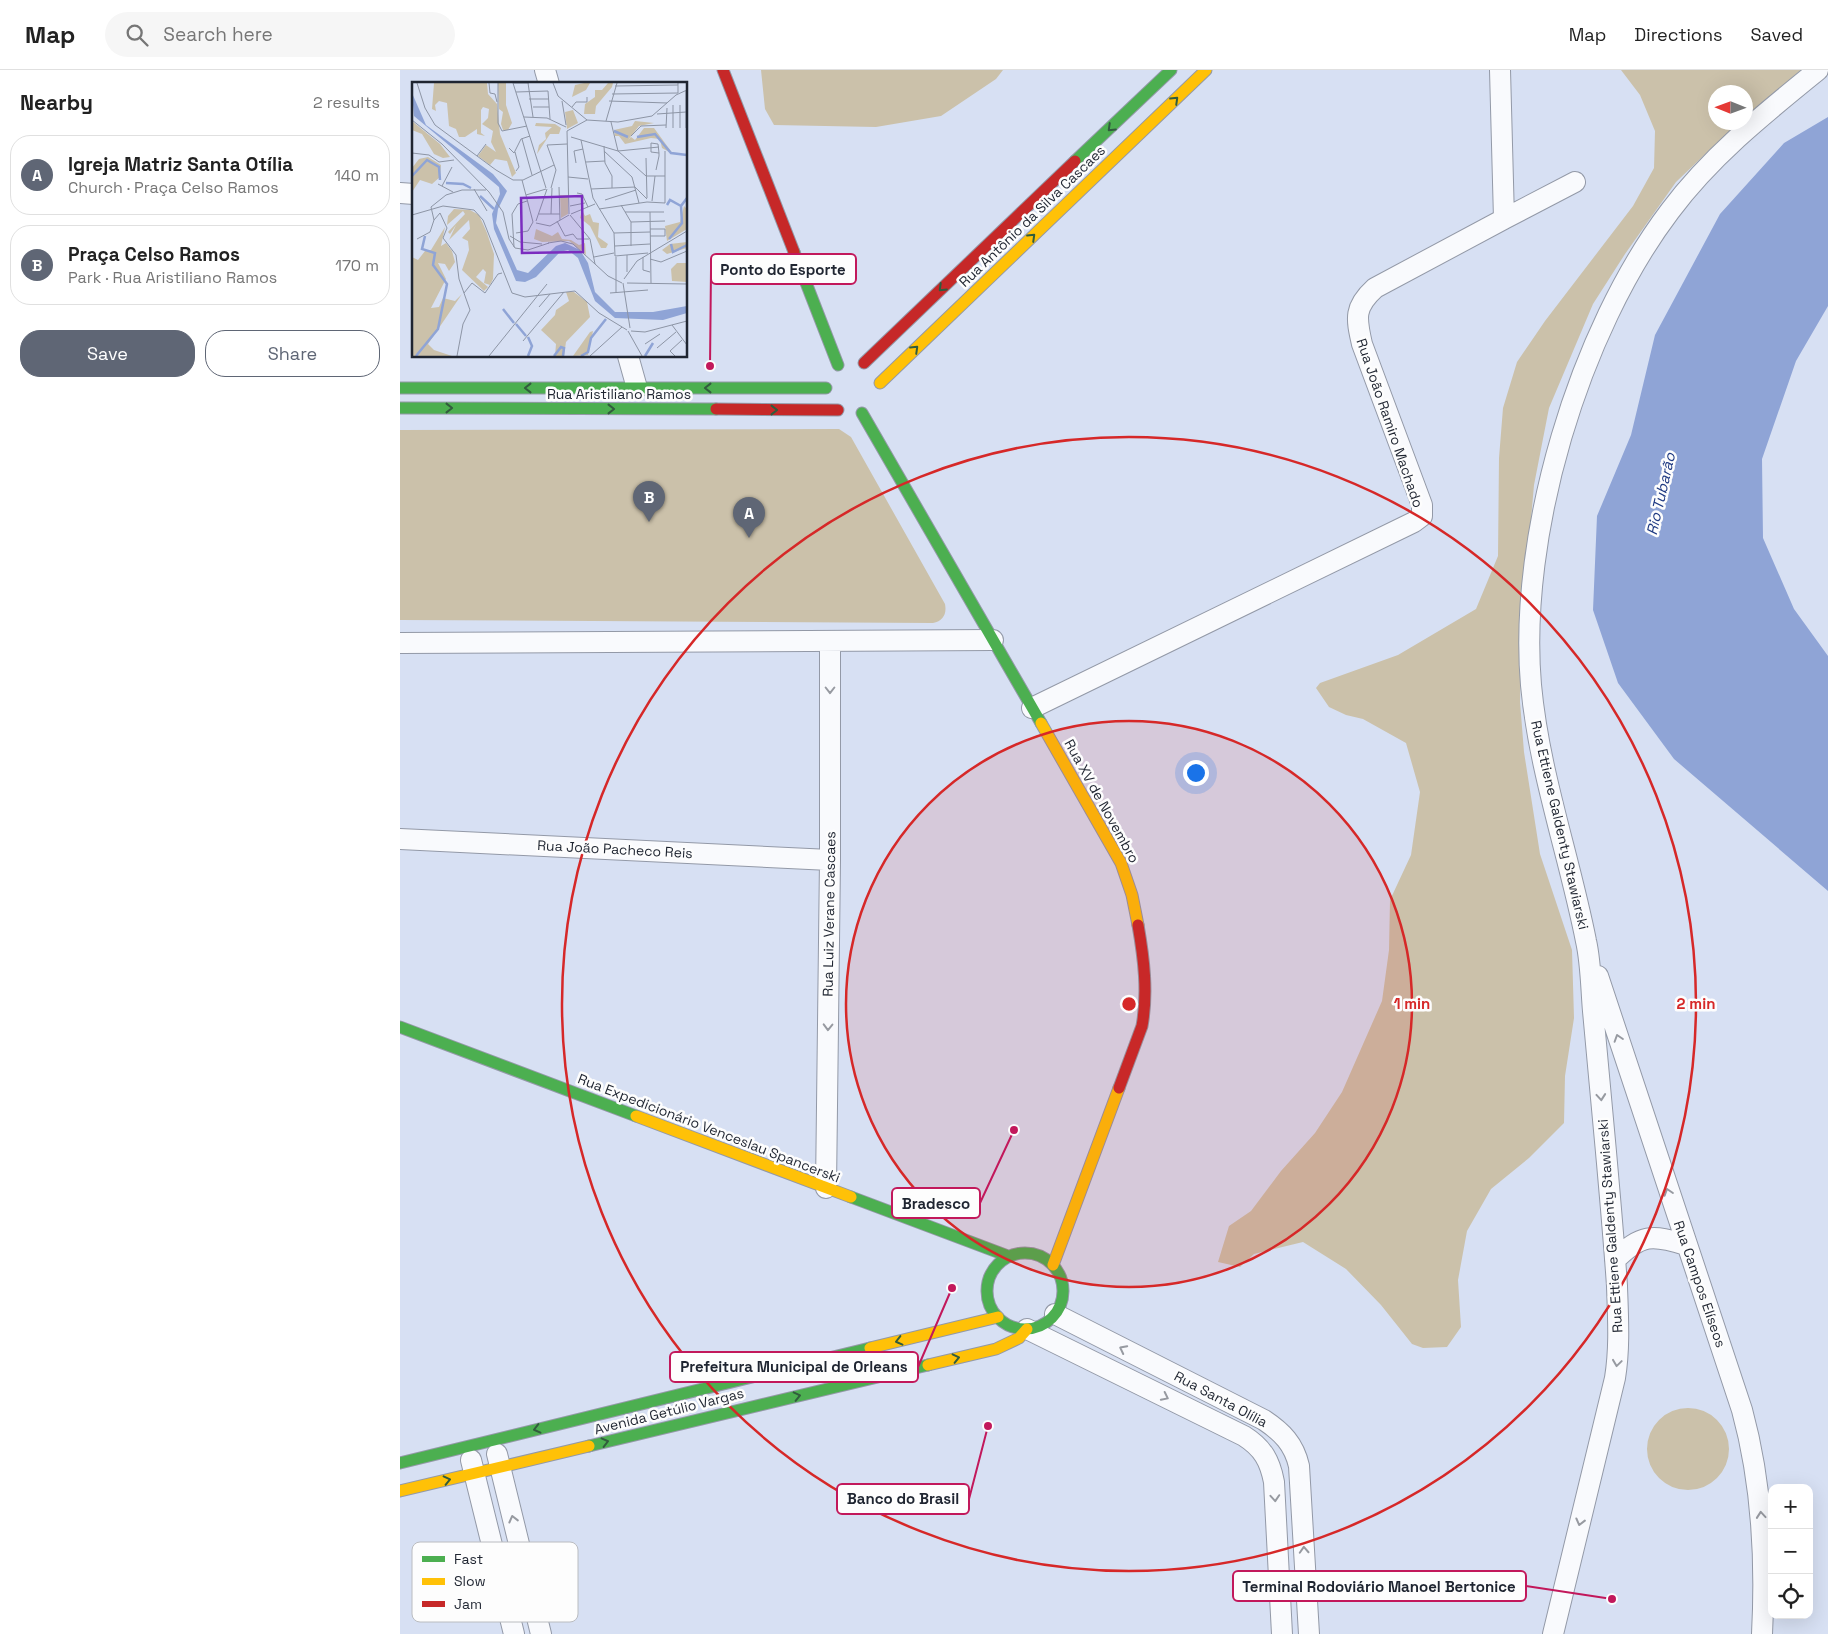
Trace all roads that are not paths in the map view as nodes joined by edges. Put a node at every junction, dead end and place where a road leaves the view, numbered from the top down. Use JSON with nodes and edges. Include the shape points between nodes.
{"nodes":[{"id":1,"x":723,"y":70,"type":"edge"},
{"id":2,"x":1171,"y":70,"type":"edge"},
{"id":3,"x":1206,"y":70,"type":"edge"},
{"id":4,"x":1500,"y":70,"type":"edge"},
{"id":5,"x":1818,"y":70,"type":"edge"},
{"id":6,"x":1149,"y":108,"type":"junction"},
{"id":7,"x":1574,"y":182,"type":"dead end"},
{"id":8,"x":1504,"y":219,"type":"junction"},
{"id":9,"x":629,"y":358,"type":"edge"},
{"id":10,"x":862,"y":368,"type":"junction"},
{"id":11,"x":400,"y":388,"type":"edge"},
{"id":12,"x":638,"y":388,"type":"junction"},
{"id":13,"x":826,"y":388,"type":"junction"},
{"id":14,"x":400,"y":408,"type":"edge"},
{"id":15,"x":850,"y":413,"type":"junction"},
{"id":16,"x":993,"y":640,"type":"junction"},
{"id":17,"x":830,"y":641,"type":"junction"},
{"id":18,"x":400,"y":643,"type":"edge"},
{"id":19,"x":1032,"y":708,"type":"junction"},
{"id":20,"x":400,"y":839,"type":"edge"},
{"id":21,"x":830,"y":860,"type":"junction"},
{"id":22,"x":1587,"y":944,"type":"junction"},
{"id":23,"x":400,"y":1027,"type":"edge"},
{"id":24,"x":826,"y":1188,"type":"junction"},
{"id":25,"x":1686,"y":1245,"type":"junction"},
{"id":26,"x":1008,"y":1256,"type":"junction"},
{"id":27,"x":1615,"y":1260,"type":"junction"},
{"id":28,"x":1053,"y":1265,"type":"junction"},
{"id":29,"x":1055,"y":1314,"type":"junction"},
{"id":30,"x":998,"y":1317,"type":"junction"},
{"id":31,"x":1026,"y":1329,"type":"junction"},
{"id":32,"x":1146,"y":1360,"type":"junction"},
{"id":33,"x":1134,"y":1382,"type":"junction"},
{"id":34,"x":766,"y":1388,"type":"junction"},
{"id":35,"x":494,"y":1440,"type":"junction"},
{"id":36,"x":467,"y":1446,"type":"junction"},
{"id":37,"x":1293,"y":1446,"type":"junction"},
{"id":38,"x":1268,"y":1459,"type":"junction"},
{"id":39,"x":400,"y":1463,"type":"edge"},
{"id":40,"x":500,"y":1467,"type":"junction"},
{"id":41,"x":474,"y":1474,"type":"junction"},
{"id":42,"x":400,"y":1491,"type":"edge"},
{"id":43,"x":491,"y":1542,"type":"edge"},
{"id":44,"x":518,"y":1542,"type":"edge"},
{"id":45,"x":1282,"y":1634,"type":"edge"},
{"id":46,"x":1309,"y":1634,"type":"edge"},
{"id":47,"x":1552,"y":1634,"type":"edge"},
{"id":48,"x":1762,"y":1634,"type":"edge"}],
"edges":[{"from":1,"to":10,"type":"street"},
{"from":2,"to":6,"type":"street","name":"Rua Antônio da Silva Cascaes"},
{"from":6,"to":3,"type":"street","name":"Rua Antônio da Silva Cascaes","one_way":true},
{"from":4,"to":8,"type":"street"},
{"from":5,"to":22,"type":"street","name":"Rua Ettiene Galdenty Stawiarski","via":[[1716,158],[1670,210],[1640,254],[1611,306],[1586,366],[1550,481],[1533,580],[1531,683],[1553,805]]},
{"from":10,"to":6,"type":"street","name":"Rua Antônio da Silva Cascaes","one_way":true},
{"from":6,"to":10,"type":"street","name":"Rua Antônio da Silva Cascaes","one_way":true},
{"from":7,"to":8,"type":"street"},
{"from":8,"to":19,"type":"street","name":"Rua João Ramiro Machado","via":[[1375,288],[1363,298],[1358,313],[1362,344],[1422,505],[1422,516]]},
{"from":9,"to":12,"type":"street"},
{"from":10,"to":13,"type":"street","via":[[829,375]]},
{"from":10,"to":15,"type":"street","via":[[876,401]]},
{"from":12,"to":11,"type":"street","name":"Rua Aristiliano Ramos","one_way":true},
{"from":13,"to":12,"type":"street","name":"Rua Aristiliano Ramos","one_way":true},
{"from":13,"to":15,"type":"street","via":[[832,404]]},
{"from":14,"to":15,"type":"street","name":"Rua Aristiliano Ramos","one_way":true},
{"from":15,"to":16,"type":"street","name":"Rua XV de Novembro"},
{"from":16,"to":17,"type":"street"},
{"from":16,"to":19,"type":"street","name":"Rua XV de Novembro"},
{"from":17,"to":18,"type":"street"},
{"from":17,"to":21,"type":"street","name":"Rua Luiz Verane Cascaes","one_way":true},
{"from":19,"to":28,"type":"street","name":"Rua XV de Novembro","via":[[1121,863],[1137,914],[1147,988],[1142,1026]]},
{"from":20,"to":21,"type":"street","name":"Rua João Pacheco Reis"},
{"from":21,"to":24,"type":"street","name":"Rua Luiz Verane Cascaes","one_way":true},
{"from":25,"to":22,"type":"street","name":"Rua Campos Elíseos","one_way":true},
{"from":22,"to":27,"type":"street","name":"Rua Ettiene Galdenty Stawiarski","one_way":true},
{"from":23,"to":24,"type":"street","name":"Rua Expedicionário Venceslau Spancerski"},
{"from":24,"to":26,"type":"street","name":"Rua Expedicionário Venceslau Spancerski"},
{"from":25,"to":27,"type":"street","via":[[1651,1238],[1628,1247]]},
{"from":48,"to":25,"type":"street","name":"Rua Campos Elíseos","one_way":true,"via":[[1763,1540],[1751,1444]]},
{"from":26,"to":28,"type":"street","via":[[1031,1253]]},
{"from":26,"to":30,"type":"street","via":[[998,1263],[987,1284],[989,1302]]},
{"from":27,"to":47,"type":"street","name":"Rua Ettiene Galdenty Stawiarski","one_way":true,"via":[[1619,1331],[1615,1378]]},
{"from":28,"to":29,"type":"street","via":[[1061,1279],[1063,1295]]},
{"from":29,"to":31,"type":"street","via":[[1038,1327]]},
{"from":32,"to":29,"type":"street","name":"Rua Santa Olília","one_way":true},
{"from":30,"to":31,"type":"street","via":[[1006,1324]]},
{"from":30,"to":34,"type":"street","name":"Avenida Getúlio Vargas","one_way":true},
{"from":31,"to":33,"type":"street","name":"Rua Santa Olília"},
{"from":34,"to":31,"type":"street","name":"Avenida Getúlio Vargas","one_way":true,"via":[[996,1349],[1019,1338]]},
{"from":32,"to":33,"type":"street"},
{"from":32,"to":37,"type":"street","name":"Rua Santa Olília","via":[[1264,1420]]},
{"from":33,"to":38,"type":"street","name":"Rua Santa Olília","one_way":true,"via":[[1244,1436]]},
{"from":34,"to":35,"type":"street","name":"Avenida Getúlio Vargas","one_way":true},
{"from":40,"to":34,"type":"street","name":"Avenida Getúlio Vargas","one_way":true},
{"from":35,"to":36,"type":"street","name":"Avenida Getúlio Vargas"},
{"from":35,"to":40,"type":"street"},
{"from":36,"to":39,"type":"street","name":"Avenida Getúlio Vargas"},
{"from":36,"to":41,"type":"street"},
{"from":37,"to":38,"type":"street"},
{"from":46,"to":37,"type":"street","name":"Rua Santa Olília","one_way":true,"via":[[1299,1466]]},
{"from":38,"to":45,"type":"street","one_way":true,"via":[[1274,1482]]},
{"from":40,"to":41,"type":"street","name":"Avenida Getúlio Vargas"},
{"from":44,"to":40,"type":"street","one_way":true},
{"from":42,"to":41,"type":"street","name":"Avenida Getúlio Vargas","one_way":true},
{"from":41,"to":43,"type":"street"}]}
